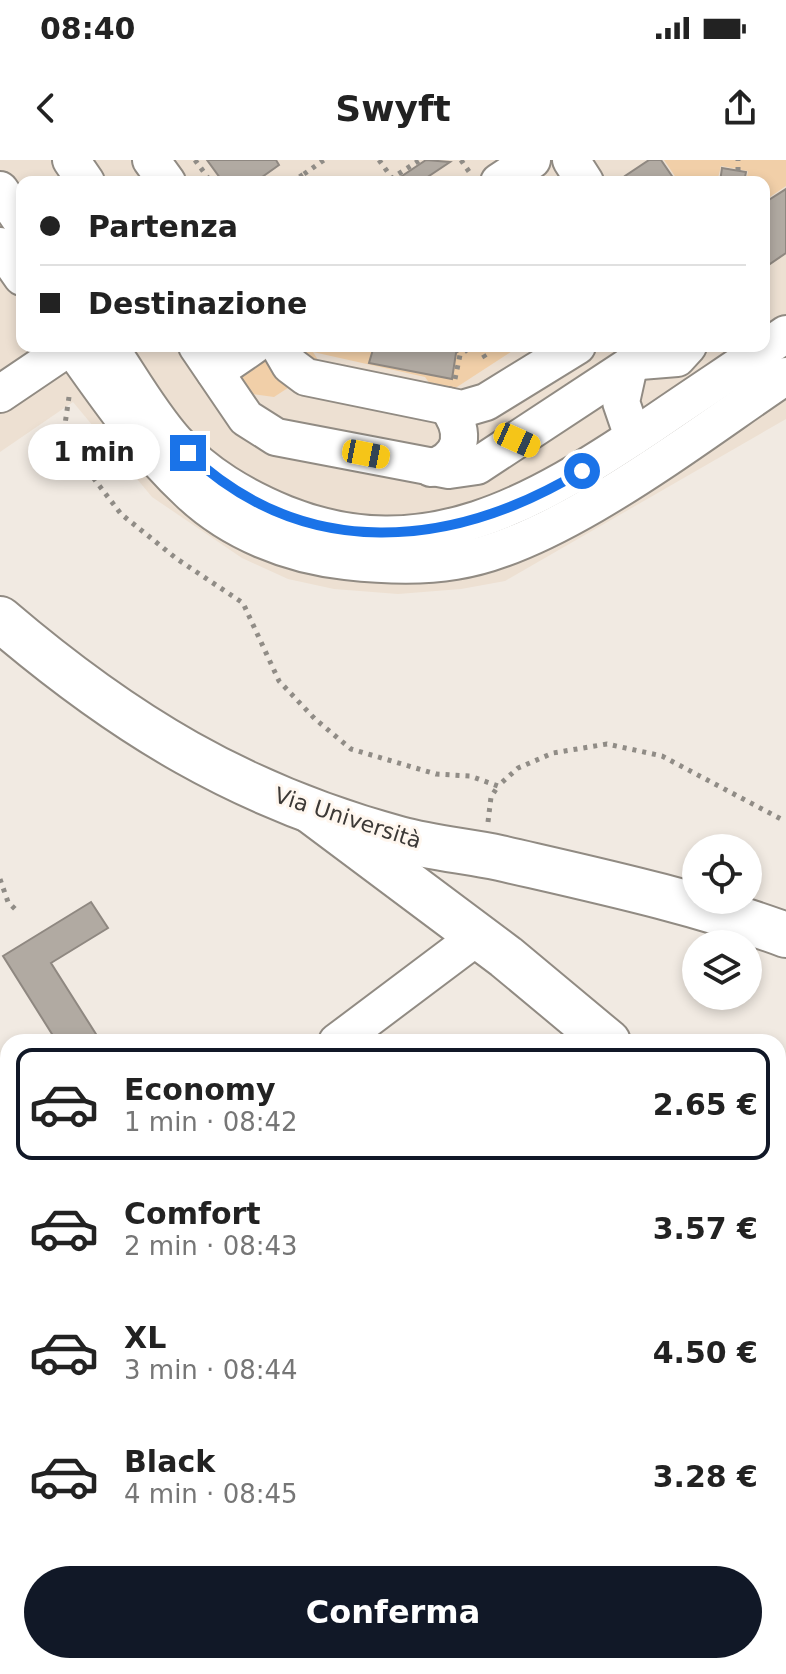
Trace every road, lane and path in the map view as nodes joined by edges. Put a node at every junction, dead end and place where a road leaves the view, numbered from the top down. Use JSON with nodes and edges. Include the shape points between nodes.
{"nodes":[{"id":1,"x":324,"y":160,"type":"edge"},
{"id":2,"x":420,"y":160,"type":"edge"},
{"id":3,"x":461,"y":160,"type":"edge"},
{"id":4,"x":738,"y":160,"type":"edge"},
{"id":5,"x":504,"y":171,"type":"edge"},
{"id":6,"x":738,"y":171,"type":"dead end"},
{"id":7,"x":304,"y":174,"type":"joint"},
{"id":8,"x":301,"y":176,"type":"edge"},
{"id":9,"x":395,"y":176,"type":"edge"},
{"id":10,"x":0,"y":190,"type":"edge"},
{"id":11,"x":16,"y":213,"type":"edge"},
{"id":12,"x":82,"y":352,"type":"edge"},
{"id":13,"x":84,"y":352,"type":"edge"},
{"id":14,"x":85,"y":352,"type":"edge"},
{"id":15,"x":85,"y":352,"type":"edge"},
{"id":16,"x":231,"y":352,"type":"edge"},
{"id":17,"x":282,"y":352,"type":"edge"},
{"id":18,"x":465,"y":352,"type":"edge"},
{"id":19,"x":482,"y":352,"type":"edge"},
{"id":20,"x":527,"y":352,"type":"edge"},
{"id":21,"x":556,"y":352,"type":"edge"},
{"id":22,"x":682,"y":352,"type":"edge"},
{"id":23,"x":759,"y":352,"type":"edge"},
{"id":24,"x":206,"y":359,"type":"edge"},
{"id":25,"x":629,"y":366,"type":"junction"},
{"id":26,"x":499,"y":368,"type":"junction"},
{"id":27,"x":476,"y":369,"type":"dead end"},
{"id":28,"x":786,"y":376,"type":"edge"},
{"id":29,"x":456,"y":391,"type":"junction"},
{"id":30,"x":0,"y":394,"type":"edge"},
{"id":31,"x":633,"y":437,"type":"junction"},
{"id":32,"x":517,"y":440,"type":"junction"},
{"id":33,"x":431,"y":468,"type":"junction"},
{"id":34,"x":566,"y":480,"type":"junction"},
{"id":35,"x":0,"y":619,"type":"edge"},
{"id":36,"x":311,"y":811,"type":"junction"},
{"id":37,"x":781,"y":819,"type":"dead end"},
{"id":38,"x":0,"y":879,"type":"edge"},
{"id":39,"x":17,"y":911,"type":"dead end"},
{"id":40,"x":784,"y":933,"type":"edge"},
{"id":41,"x":478,"y":936,"type":"junction"},
{"id":42,"x":348,"y":1034,"type":"edge"},
{"id":43,"x":598,"y":1034,"type":"edge"}],
"edges":[{"from":1,"to":7,"type":"path"},
{"from":2,"to":9,"type":"path"},
{"from":3,"to":5,"type":"path"},
{"from":4,"to":6,"type":"path"},
{"from":7,"to":8,"type":"path"},
{"from":10,"to":11,"type":"street"},
{"from":12,"to":30,"type":"street"},
{"from":13,"to":37,"type":"path","via":[[65,408],[64,431],[72,450],[121,514],[243,603],[279,681],[351,749],[498,786],[518,768],[553,753],[607,744],[662,756]]},
{"from":14,"to":28,"type":"street","via":[[145,447],[219,515],[309,557],[383,565],[456,561],[519,542],[609,494]]},
{"from":15,"to":34,"type":"street","via":[[232,491],[307,522],[357,533],[451,528],[537,498]]},
{"from":16,"to":24,"type":"street"},
{"from":17,"to":29,"type":"street","via":[[306,377]]},
{"from":18,"to":29,"type":"path","via":[[460,355]]},
{"from":19,"to":26,"type":"path"},
{"from":20,"to":26,"type":"street"},
{"from":21,"to":26,"type":"street"},
{"from":22,"to":25,"type":"street","via":[[677,358]]},
{"from":23,"to":31,"type":"street"},
{"from":24,"to":33,"type":"street","via":[[246,418],[276,437]]},
{"from":25,"to":31,"type":"street","via":[[621,402]]},
{"from":25,"to":32,"type":"street"},
{"from":26,"to":27,"type":"path"},
{"from":26,"to":29,"type":"street","via":[[475,407],[462,409]]},
{"from":29,"to":33,"type":"street","via":[[459,447],[446,463]]},
{"from":31,"to":34,"type":"street"},
{"from":32,"to":33,"type":"street","via":[[477,466]]},
{"from":32,"to":34,"type":"street","via":[[543,452]]},
{"from":35,"to":36,"type":"main road","name":"Via Università","via":[[57,668],[157,737],[205,766]]},
{"from":36,"to":40,"type":"main road","name":"Via Università","via":[[401,840],[696,906]]},
{"from":36,"to":41,"type":"main road"},
{"from":38,"to":39,"type":"path"},
{"from":41,"to":42,"type":"street"},
{"from":41,"to":43,"type":"main road"}]}
